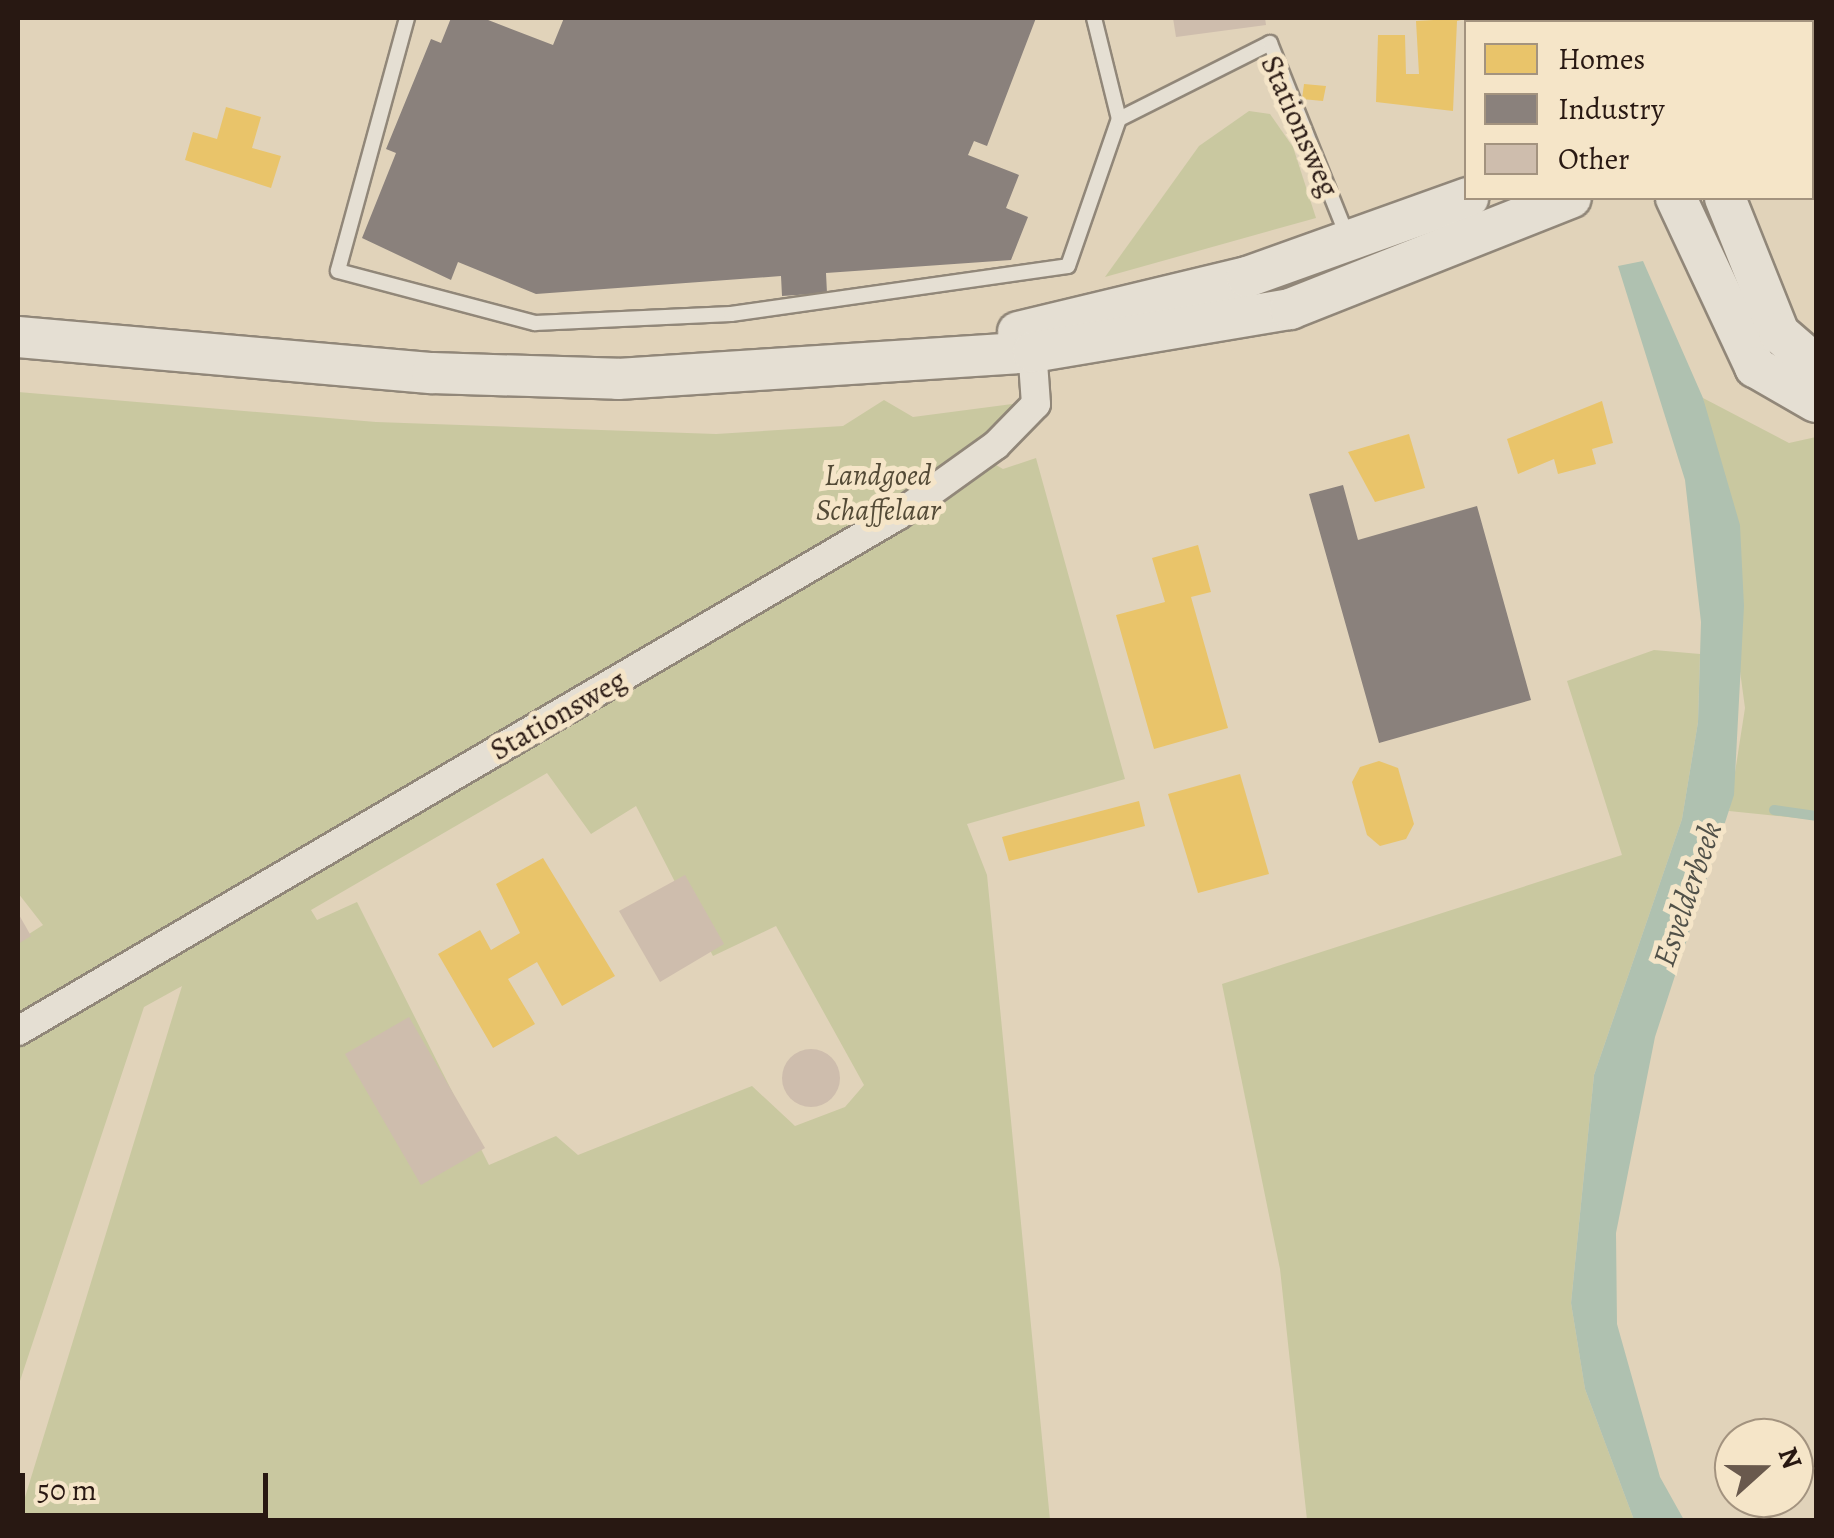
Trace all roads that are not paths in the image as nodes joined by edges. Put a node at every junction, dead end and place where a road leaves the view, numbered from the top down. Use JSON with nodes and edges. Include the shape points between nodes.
{"nodes":[{"id":1,"x":407,"y":18,"type":"edge"},
{"id":2,"x":1094,"y":18,"type":"edge"},
{"id":3,"x":1119,"y":119,"type":"junction"},
{"id":4,"x":1464,"y":200,"type":"edge"},
{"id":5,"x":1567,"y":200,"type":"edge"},
{"id":6,"x":1677,"y":200,"type":"edge"},
{"id":7,"x":1726,"y":200,"type":"edge"},
{"id":8,"x":1350,"y":244,"type":"junction"},
{"id":9,"x":1366,"y":286,"type":"junction"},
{"id":10,"x":18,"y":337,"type":"edge"},
{"id":11,"x":1032,"y":340,"type":"junction"},
{"id":12,"x":1816,"y":365,"type":"edge"},
{"id":13,"x":1816,"y":402,"type":"edge"},
{"id":14,"x":18,"y":1030,"type":"edge"}],
"edges":[{"from":1,"to":3,"type":"lane","via":[[338,271],[536,323],[731,314],[1068,266]]},
{"from":2,"to":3,"type":"lane"},
{"from":3,"to":8,"type":"lane","name":"Stationsweg","via":[[1270,44]]},
{"from":4,"to":8,"type":"main road"},
{"from":5,"to":9,"type":"main road"},
{"from":6,"to":13,"type":"main road","via":[[1755,367]]},
{"from":7,"to":12,"type":"main road","via":[[1779,333]]},
{"from":8,"to":9,"type":"lane","name":"Stationsweg"},
{"from":8,"to":11,"type":"main road"},
{"from":9,"to":11,"type":"main road","via":[[1211,328]]},
{"from":10,"to":11,"type":"main road","via":[[618,379],[914,362]]},
{"from":11,"to":14,"type":"street","name":"Stationsweg","via":[[1036,404],[996,445],[897,516]]}]}
